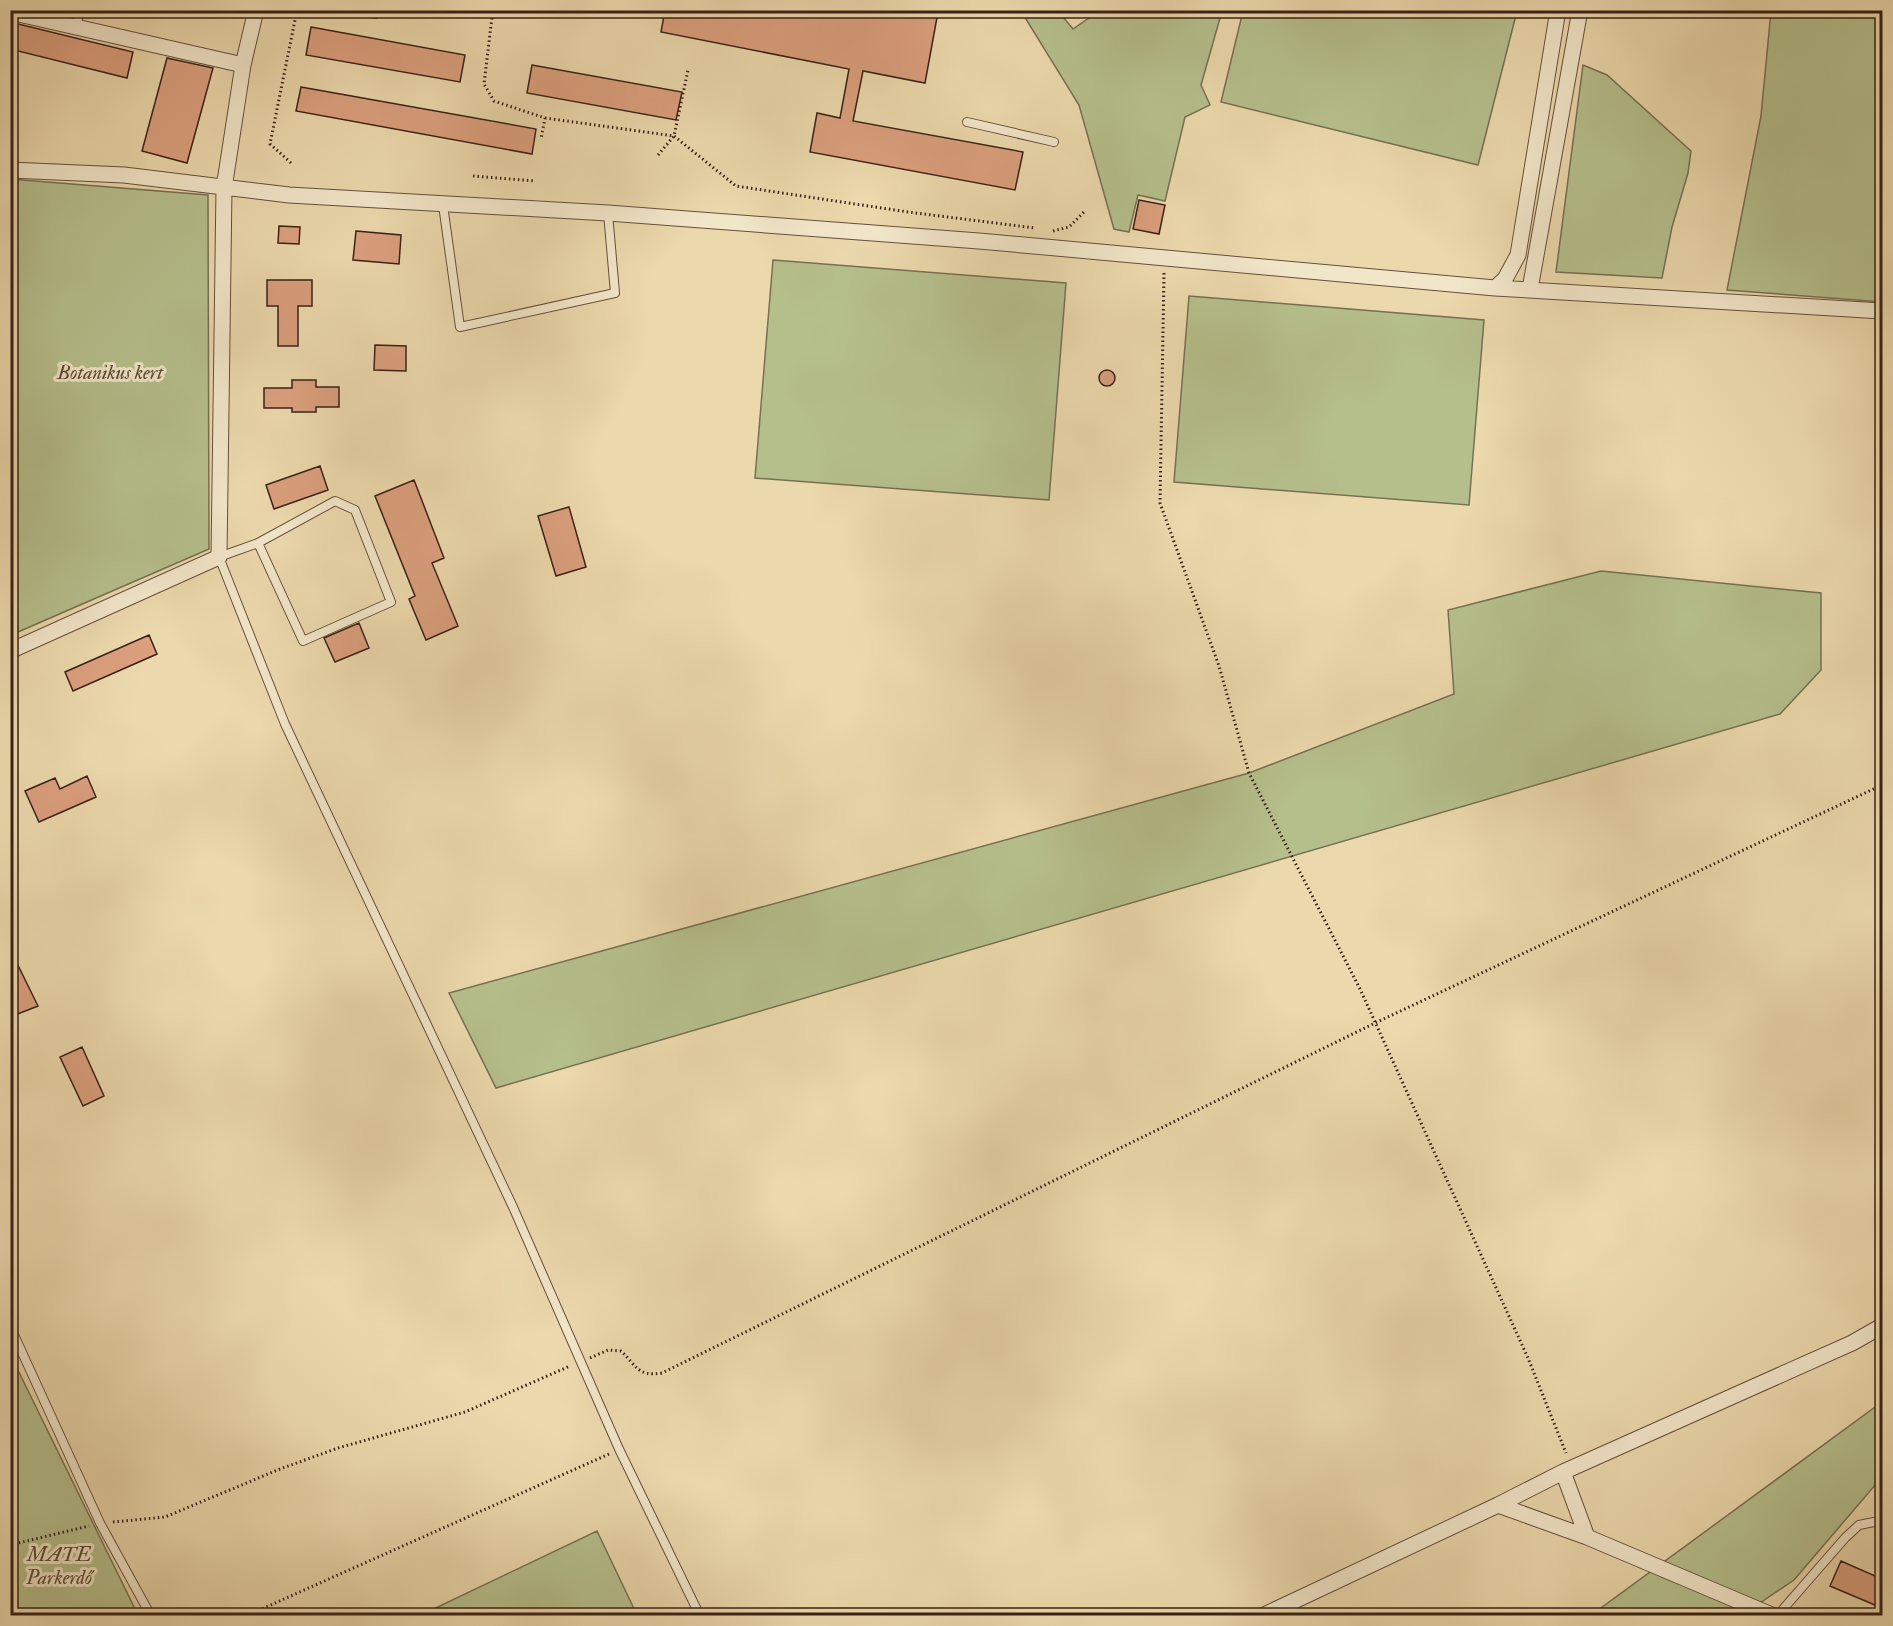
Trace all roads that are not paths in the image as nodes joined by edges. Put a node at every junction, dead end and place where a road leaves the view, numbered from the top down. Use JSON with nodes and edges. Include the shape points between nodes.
{"nodes":[{"id":1,"x":80,"y":10,"type":"edge"},
{"id":2,"x":256,"y":10,"type":"edge"},
{"id":3,"x":358,"y":10,"type":"edge"},
{"id":4,"x":381,"y":10,"type":"edge"},
{"id":5,"x":1558,"y":10,"type":"edge"},
{"id":6,"x":1580,"y":10,"type":"edge"},
{"id":7,"x":10,"y":12,"type":"edge"},
{"id":8,"x":76,"y":27,"type":"junction"},
{"id":9,"x":1554,"y":39,"type":"junction"},
{"id":10,"x":1574,"y":41,"type":"junction"},
{"id":11,"x":243,"y":65,"type":"junction"},
{"id":12,"x":967,"y":122,"type":"dead end"},
{"id":13,"x":1054,"y":142,"type":"dead end"},
{"id":14,"x":10,"y":170,"type":"edge"},
{"id":15,"x":224,"y":188,"type":"junction"},
{"id":16,"x":443,"y":205,"type":"junction"},
{"id":17,"x":608,"y":213,"type":"junction"},
{"id":18,"x":1495,"y":288,"type":"junction"},
{"id":19,"x":1530,"y":289,"type":"junction"},
{"id":20,"x":1882,"y":311,"type":"edge"},
{"id":21,"x":258,"y":543,"type":"junction"},
{"id":22,"x":219,"y":557,"type":"junction"},
{"id":23,"x":10,"y":651,"type":"edge"},
{"id":24,"x":10,"y":1326,"type":"edge"},
{"id":25,"x":1882,"y":1326,"type":"edge"},
{"id":26,"x":1567,"y":1470,"type":"junction"},
{"id":27,"x":1498,"y":1505,"type":"junction"},
{"id":28,"x":1882,"y":1524,"type":"edge"},
{"id":29,"x":1587,"y":1537,"type":"junction"},
{"id":30,"x":152,"y":1616,"type":"edge"},
{"id":31,"x":700,"y":1616,"type":"edge"},
{"id":32,"x":1262,"y":1616,"type":"edge"},
{"id":33,"x":1776,"y":1616,"type":"edge"}],
"edges":[{"from":1,"to":8,"type":"lane"},
{"from":2,"to":11,"type":"street"},
{"from":3,"to":4,"type":"lane","via":[[375,14]]},
{"from":5,"to":9,"type":"street"},
{"from":6,"to":10,"type":"street"},
{"from":7,"to":8,"type":"street"},
{"from":8,"to":11,"type":"street"},
{"from":9,"to":10,"type":"street"},
{"from":9,"to":18,"type":"street","via":[[1518,255],[1505,279]]},
{"from":10,"to":19,"type":"street"},
{"from":11,"to":15,"type":"street"},
{"from":12,"to":13,"type":"lane"},
{"from":14,"to":15,"type":"street","via":[[124,175]]},
{"from":15,"to":16,"type":"street"},
{"from":15,"to":22,"type":"street"},
{"from":16,"to":17,"type":"street"},
{"from":16,"to":17,"type":"lane","via":[[460,327],[615,293]]},
{"from":17,"to":18,"type":"street","via":[[979,241]]},
{"from":18,"to":19,"type":"street"},
{"from":19,"to":20,"type":"street"},
{"from":21,"to":21,"type":"lane","via":[[335,501],[345,505],[355,510],[391,602],[303,641]]},
{"from":21,"to":22,"type":"lane"},
{"from":22,"to":23,"type":"street"},
{"from":22,"to":31,"type":"lane","via":[[285,724],[513,1206],[619,1449]]},
{"from":24,"to":30,"type":"lane","via":[[100,1523]]},
{"from":25,"to":26,"type":"street"},
{"from":26,"to":27,"type":"street"},
{"from":26,"to":29,"type":"street"},
{"from":27,"to":29,"type":"street"},
{"from":27,"to":32,"type":"street"},
{"from":28,"to":33,"type":"lane","via":[[1859,1525]]},
{"from":29,"to":33,"type":"street"}]}
